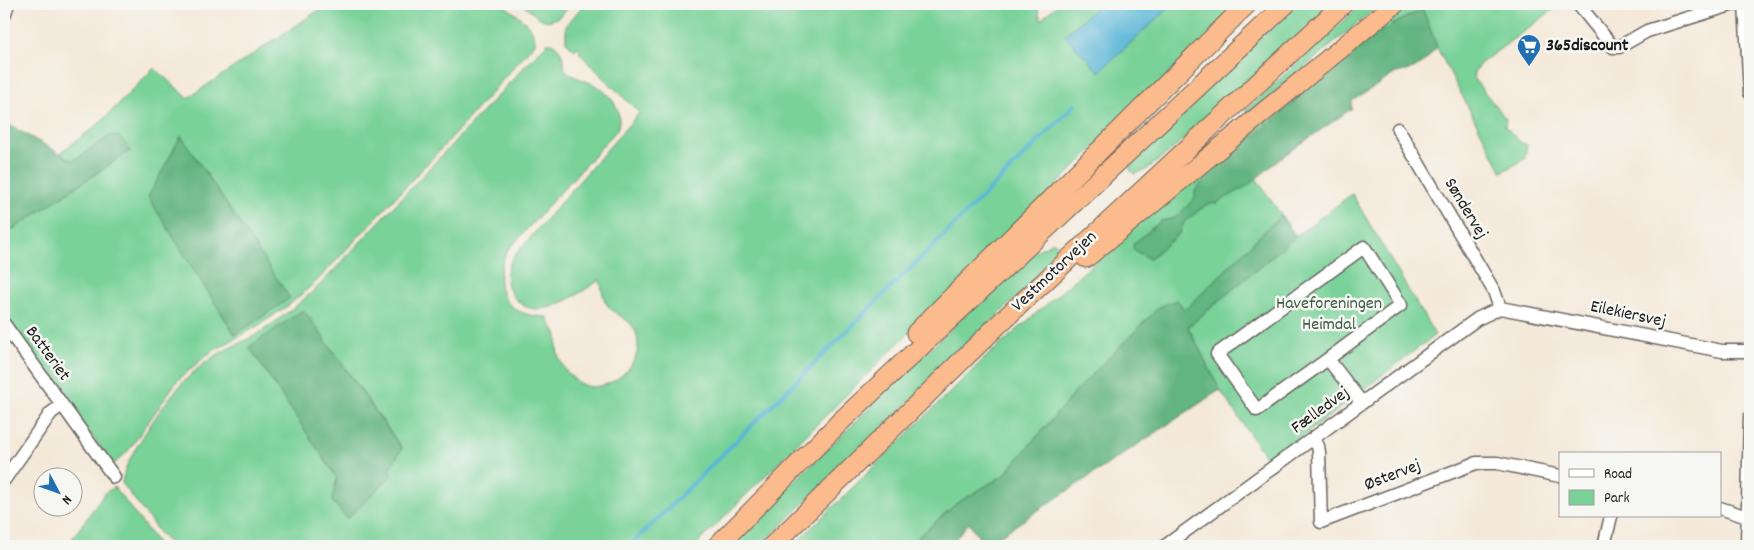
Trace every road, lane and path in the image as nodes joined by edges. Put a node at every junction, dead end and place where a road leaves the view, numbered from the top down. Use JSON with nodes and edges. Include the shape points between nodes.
{"nodes":[{"id":1,"x":8,"y":4,"type":"edge"},
{"id":2,"x":1246,"y":4,"type":"edge"},
{"id":3,"x":1286,"y":4,"type":"edge"},
{"id":4,"x":1344,"y":4,"type":"edge"},
{"id":5,"x":1395,"y":4,"type":"edge"},
{"id":6,"x":1578,"y":4,"type":"edge"},
{"id":7,"x":1734,"y":4,"type":"edge"},
{"id":8,"x":1745,"y":4,"type":"edge"},
{"id":9,"x":4,"y":16,"type":"edge"},
{"id":10,"x":1750,"y":93,"type":"edge"},
{"id":11,"x":1398,"y":129,"type":"dead end"},
{"id":12,"x":1500,"y":308,"type":"junction"},
{"id":13,"x":1001,"y":322,"type":"junction"},
{"id":14,"x":4,"y":324,"type":"edge"},
{"id":15,"x":1750,"y":350,"type":"edge"},
{"id":16,"x":1328,"y":359,"type":"junction"},
{"id":17,"x":1362,"y":403,"type":"junction"},
{"id":18,"x":62,"y":405,"type":"junction"},
{"id":19,"x":1750,"y":416,"type":"edge"},
{"id":20,"x":841,"y":421,"type":"junction"},
{"id":21,"x":1313,"y":439,"type":"junction"},
{"id":22,"x":1559,"y":476,"type":"edge"},
{"id":23,"x":114,"y":477,"type":"dead end"},
{"id":24,"x":4,"y":480,"type":"edge"},
{"id":25,"x":1722,"y":509,"type":"edge"},
{"id":26,"x":1611,"y":518,"type":"edge"},
{"id":27,"x":1749,"y":518,"type":"edge"},
{"id":28,"x":717,"y":546,"type":"edge"},
{"id":29,"x":772,"y":546,"type":"edge"},
{"id":30,"x":1165,"y":546,"type":"edge"},
{"id":31,"x":1604,"y":546,"type":"edge"},
{"id":32,"x":1747,"y":546,"type":"edge"}],
"edges":[{"from":1,"to":9,"type":"street"},
{"from":2,"to":20,"type":"highway","via":[[872,377]]},
{"from":3,"to":20,"type":"highway"},
{"from":4,"to":13,"type":"highway","name":"Vestmotorvejen"},
{"from":5,"to":13,"type":"highway","via":[[1103,245]]},
{"from":6,"to":7,"type":"street","via":[[1613,47],[1619,47],[1647,31]]},
{"from":8,"to":10,"type":"street"},
{"from":11,"to":12,"type":"street","name":"Søndervej","via":[[1494,291]]},
{"from":12,"to":15,"type":"street","name":"Eilekiersvej","via":[[1722,351]]},
{"from":12,"to":17,"type":"street","name":"Fælledvej","via":[[1477,319]]},
{"from":13,"to":29,"type":"highway","name":"Vestmotorvejen"},
{"from":14,"to":18,"type":"street","name":"Batteriet"},
{"from":16,"to":16,"type":"street","via":[[1401,304],[1364,247],[1218,354],[1257,410]]},
{"from":16,"to":17,"type":"street"},
{"from":17,"to":21,"type":"street","name":"Fælledvej"},
{"from":18,"to":23,"type":"street","name":"Batteriet"},
{"from":18,"to":24,"type":"street","name":"Batteriet","via":[[51,413]]},
{"from":19,"to":27,"type":"street"},
{"from":20,"to":28,"type":"highway"},
{"from":21,"to":22,"type":"street","name":"Østervej","via":[[1319,452],[1321,522],[1476,463],[1497,463]]},
{"from":21,"to":30,"type":"street","name":"Fælledvej"},
{"from":25,"to":27,"type":"street"},
{"from":26,"to":31,"type":"street"},
{"from":27,"to":32,"type":"street"}]}
